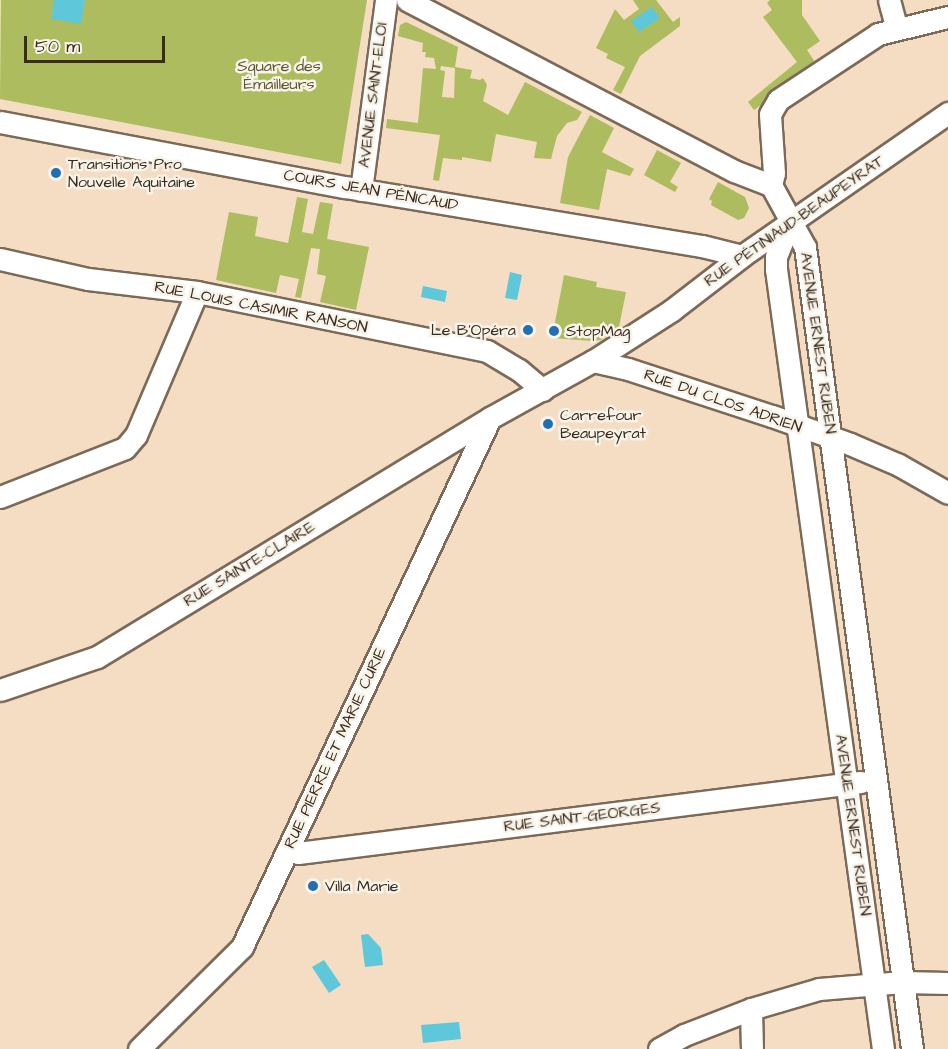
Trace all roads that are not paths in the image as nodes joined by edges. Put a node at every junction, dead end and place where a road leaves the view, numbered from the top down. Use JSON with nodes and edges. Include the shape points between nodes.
{"nodes":[{"id":1,"x":386,"y":0,"type":"edge"},
{"id":2,"x":408,"y":0,"type":"edge"},
{"id":3,"x":889,"y":0,"type":"edge"},
{"id":4,"x":948,"y":17,"type":"edge"},
{"id":5,"x":897,"y":29,"type":"junction"},
{"id":6,"x":948,"y":112,"type":"edge"},
{"id":7,"x":0,"y":122,"type":"edge"},
{"id":8,"x":771,"y":185,"type":"junction"},
{"id":9,"x":361,"y":190,"type":"junction"},
{"id":10,"x":790,"y":222,"type":"junction"},
{"id":11,"x":742,"y":256,"type":"junction"},
{"id":12,"x":0,"y":259,"type":"edge"},
{"id":13,"x":197,"y":292,"type":"junction"},
{"id":14,"x":593,"y":361,"type":"junction"},
{"id":15,"x":543,"y":390,"type":"junction"},
{"id":16,"x":490,"y":418,"type":"junction"},
{"id":17,"x":799,"y":428,"type":"junction"},
{"id":18,"x":831,"y":438,"type":"junction"},
{"id":19,"x":948,"y":493,"type":"edge"},
{"id":20,"x":0,"y":497,"type":"edge"},
{"id":21,"x":0,"y":690,"type":"edge"},
{"id":22,"x":876,"y":778,"type":"junction"},
{"id":23,"x":848,"y":784,"type":"junction"},
{"id":24,"x":289,"y":848,"type":"junction"},
{"id":25,"x":903,"y":982,"type":"junction"},
{"id":26,"x":948,"y":982,"type":"edge"},
{"id":27,"x":874,"y":985,"type":"junction"},
{"id":28,"x":752,"y":1010,"type":"junction"},
{"id":29,"x":139,"y":1049,"type":"edge"},
{"id":30,"x":659,"y":1049,"type":"edge"},
{"id":31,"x":752,"y":1049,"type":"edge"},
{"id":32,"x":883,"y":1049,"type":"edge"},
{"id":33,"x":912,"y":1049,"type":"edge"}],
"edges":[{"from":1,"to":9,"type":"street","name":"AVENUE SAINT-ELOI"},
{"from":2,"to":8,"type":"street","via":[[734,171]]},
{"from":3,"to":5,"type":"street"},
{"from":4,"to":5,"type":"street"},
{"from":5,"to":8,"type":"street","via":[[878,34],[774,105],[770,114],[774,173]]},
{"from":6,"to":10,"type":"street","name":"RUE PÉTINIAUD-BEAUPEYRAT"},
{"from":7,"to":9,"type":"street","name":"COURS JEAN PÉNICAUD"},
{"from":8,"to":10,"type":"street"},
{"from":9,"to":11,"type":"street","name":"COURS JEAN PÉNICAUD","via":[[695,244]]},
{"from":10,"to":11,"type":"street","name":"RUE PÉTINIAUD-BEAUPEYRAT"},
{"from":10,"to":17,"type":"street","name":"AVENUE ERNEST RUBEN","via":[[776,256],[776,269]]},
{"from":10,"to":18,"type":"street","name":"AVENUE ERNEST RUBEN","via":[[806,251]]},
{"from":11,"to":14,"type":"street","name":"RUE PÉTINIAUD-BEAUPEYRAT","via":[[642,331]]},
{"from":12,"to":13,"type":"street","name":"RUE LOUIS CASIMIR RANSON","via":[[88,279]]},
{"from":13,"to":15,"type":"street","name":"RUE LOUIS CASIMIR RANSON","via":[[487,351]]},
{"from":13,"to":20,"type":"street","via":[[136,435],[125,448]]},
{"from":14,"to":15,"type":"street"},
{"from":14,"to":17,"type":"street","name":"RUE DU CLOS ADRIEN","via":[[628,369]]},
{"from":15,"to":16,"type":"street"},
{"from":16,"to":21,"type":"street","name":"RUE SAINTE-CLAIRE","via":[[97,657]]},
{"from":16,"to":24,"type":"street","name":"RUE PIERRE ET MARIE CURIE"},
{"from":17,"to":18,"type":"street","name":"RUE DU CLOS ADRIEN"},
{"from":17,"to":23,"type":"street","name":"AVENUE ERNEST RUBEN"},
{"from":18,"to":19,"type":"street","name":"RUE DU CLOS ADRIEN","via":[[899,465]]},
{"from":18,"to":22,"type":"street","name":"AVENUE ERNEST RUBEN"},
{"from":22,"to":23,"type":"street","name":"RUE SAINT-GEORGES"},
{"from":22,"to":25,"type":"street","name":"AVENUE ERNEST RUBEN"},
{"from":23,"to":24,"type":"street","name":"RUE SAINT-GEORGES","via":[[298,853]]},
{"from":23,"to":27,"type":"street","name":"AVENUE ERNEST RUBEN"},
{"from":24,"to":29,"type":"street","name":"RUE PIERRE ET MARIE CURIE","via":[[242,947]]},
{"from":25,"to":26,"type":"street"},
{"from":25,"to":27,"type":"street"},
{"from":25,"to":33,"type":"street","name":"AVENUE ERNEST RUBEN"},
{"from":27,"to":28,"type":"street","via":[[819,989]]},
{"from":27,"to":32,"type":"street","name":"AVENUE ERNEST RUBEN"},
{"from":28,"to":30,"type":"street","via":[[684,1035]]},
{"from":28,"to":31,"type":"street"}]}
